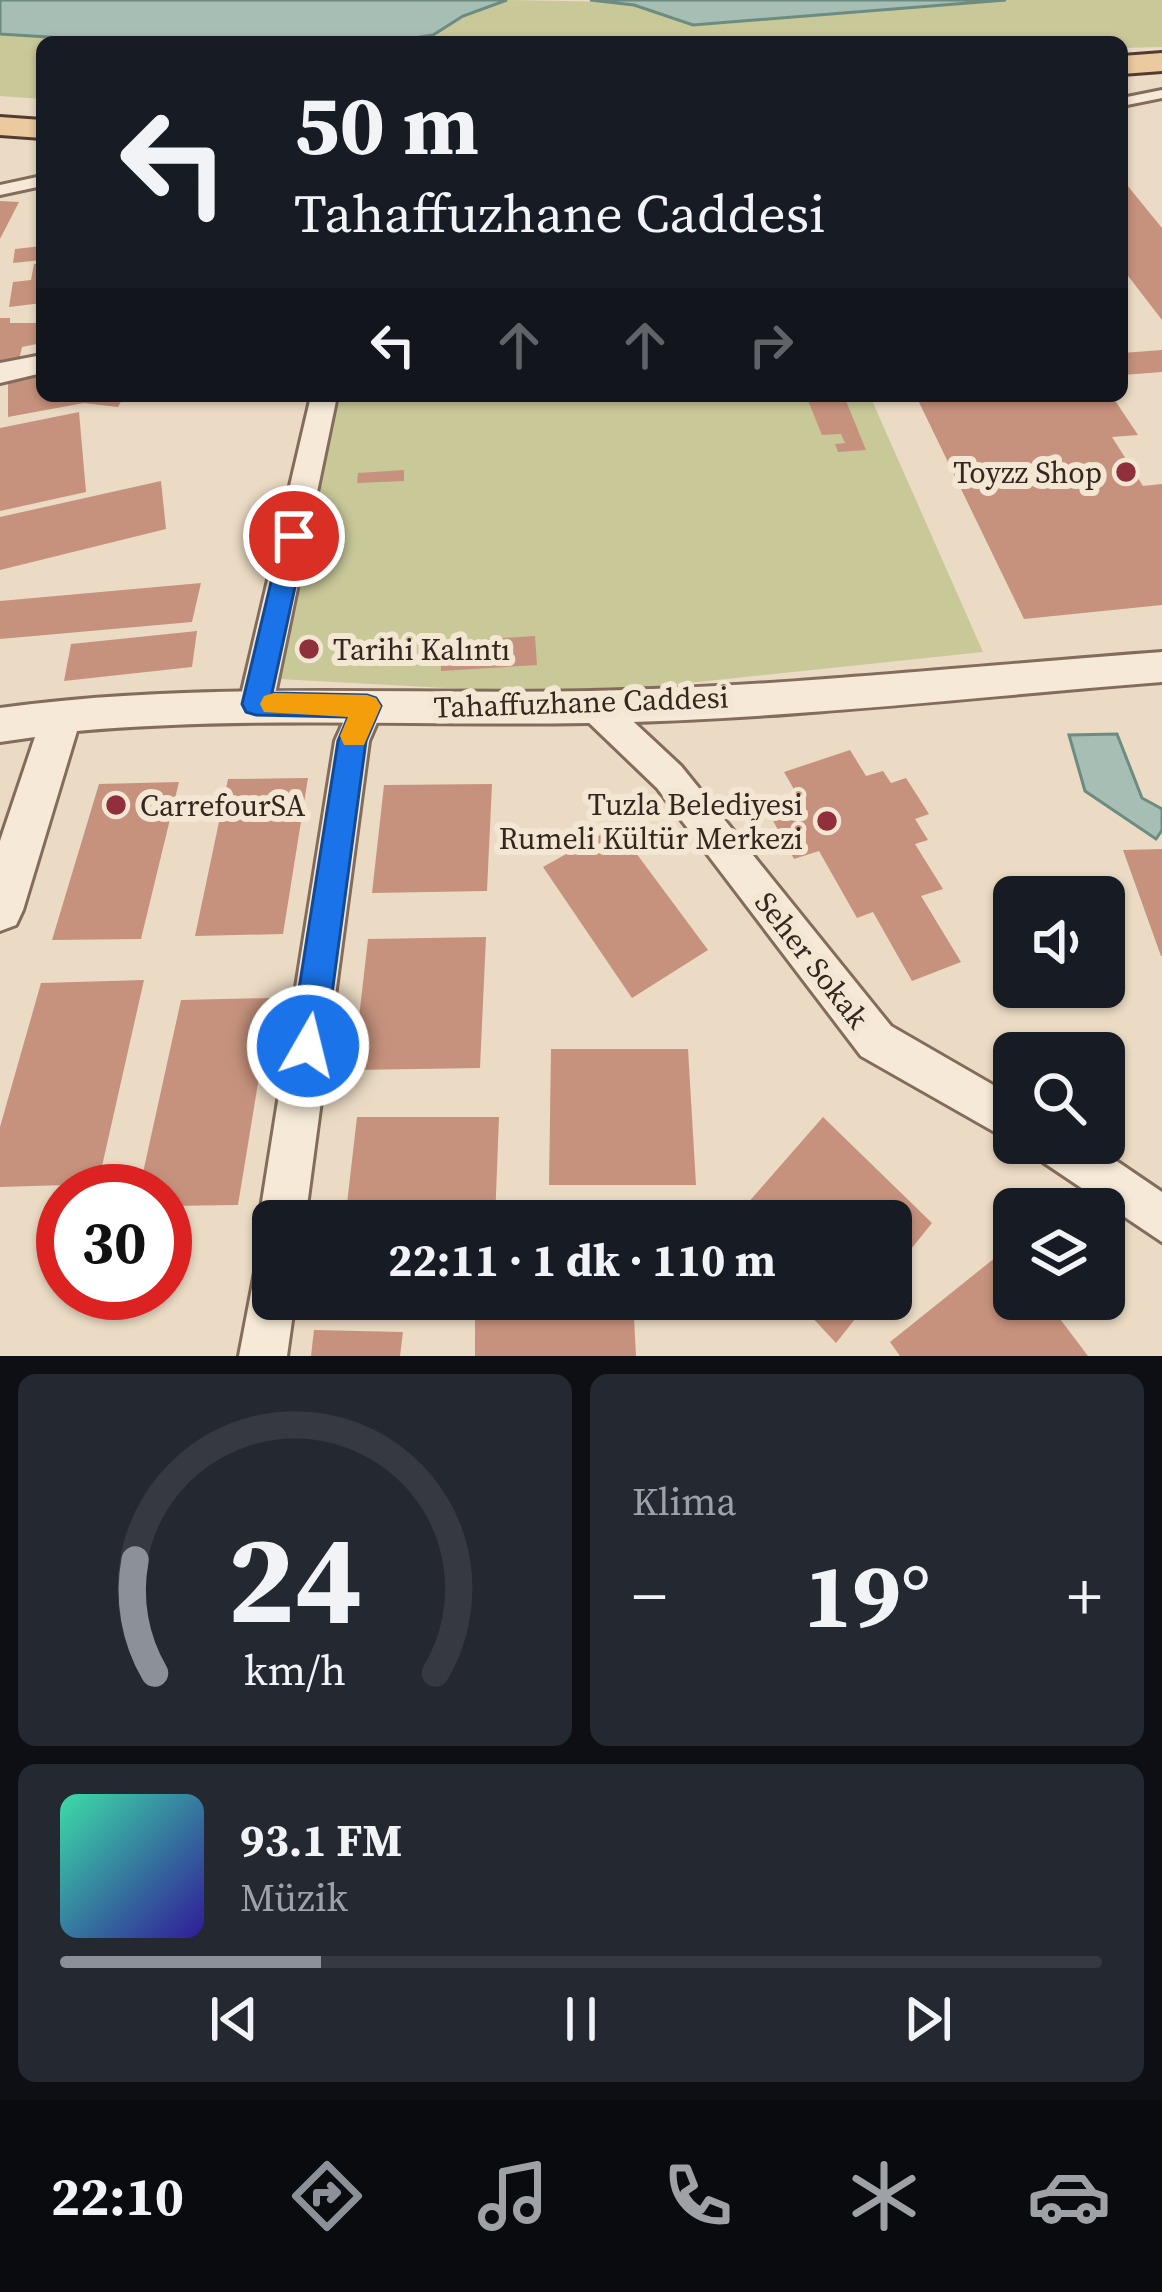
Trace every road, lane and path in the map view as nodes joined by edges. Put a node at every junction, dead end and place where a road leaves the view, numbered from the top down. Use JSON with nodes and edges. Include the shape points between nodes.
{"nodes":[{"id":1,"x":1162,"y":62,"type":"edge"},
{"id":2,"x":1128,"y":64,"type":"edge"},
{"id":3,"x":1128,"y":86,"type":"edge"},
{"id":4,"x":1162,"y":90,"type":"edge"},
{"id":5,"x":1128,"y":100,"type":"edge"},
{"id":6,"x":0,"y":110,"type":"edge"},
{"id":7,"x":36,"y":113,"type":"edge"},
{"id":8,"x":0,"y":126,"type":"edge"},
{"id":9,"x":36,"y":129,"type":"edge"},
{"id":10,"x":36,"y":182,"type":"edge"},
{"id":11,"x":0,"y":190,"type":"edge"},
{"id":12,"x":36,"y":365,"type":"edge"},
{"id":13,"x":0,"y":373,"type":"edge"},
{"id":14,"x":323,"y":402,"type":"edge"},
{"id":15,"x":1162,"y":667,"type":"edge"},
{"id":16,"x":256,"y":704,"type":"junction"},
{"id":17,"x":367,"y":706,"type":"junction"},
{"id":18,"x":595,"y":707,"type":"junction"},
{"id":19,"x":62,"y":714,"type":"junction"},
{"id":20,"x":0,"y":725,"type":"edge"},
{"id":21,"x":0,"y":910,"type":"edge"},
{"id":22,"x":993,"y":1109,"type":"edge"},
{"id":23,"x":1082,"y":1164,"type":"edge"},
{"id":24,"x":285,"y":1200,"type":"edge"},
{"id":25,"x":1162,"y":1219,"type":"edge"},
{"id":26,"x":268,"y":1320,"type":"edge"},
{"id":27,"x":262,"y":1356,"type":"edge"}],
"edges":[{"from":1,"to":2,"type":"main road"},
{"from":3,"to":4,"type":"main road"},
{"from":4,"to":5,"type":"street"},
{"from":6,"to":7,"type":"main road"},
{"from":8,"to":9,"type":"main road"},
{"from":10,"to":11,"type":"street"},
{"from":12,"to":13,"type":"street"},
{"from":14,"to":16,"type":"street"},
{"from":15,"to":18,"type":"street","name":"Tahaffuzhane Caddesi"},
{"from":16,"to":17,"type":"street","name":"Tahaffuzhane Caddesi"},
{"from":16,"to":19,"type":"street","name":"Tahaffuzhane Caddesi"},
{"from":17,"to":18,"type":"street","name":"Tahaffuzhane Caddesi"},
{"from":17,"to":24,"type":"street","via":[[352,741]]},
{"from":18,"to":22,"type":"street","name":"Seher Sokak","via":[[668,777],[876,1041]]},
{"from":19,"to":20,"type":"street","name":"Tahaffuzhane Caddesi"},
{"from":19,"to":21,"type":"street"},
{"from":23,"to":25,"type":"street"},
{"from":26,"to":27,"type":"street"}]}
